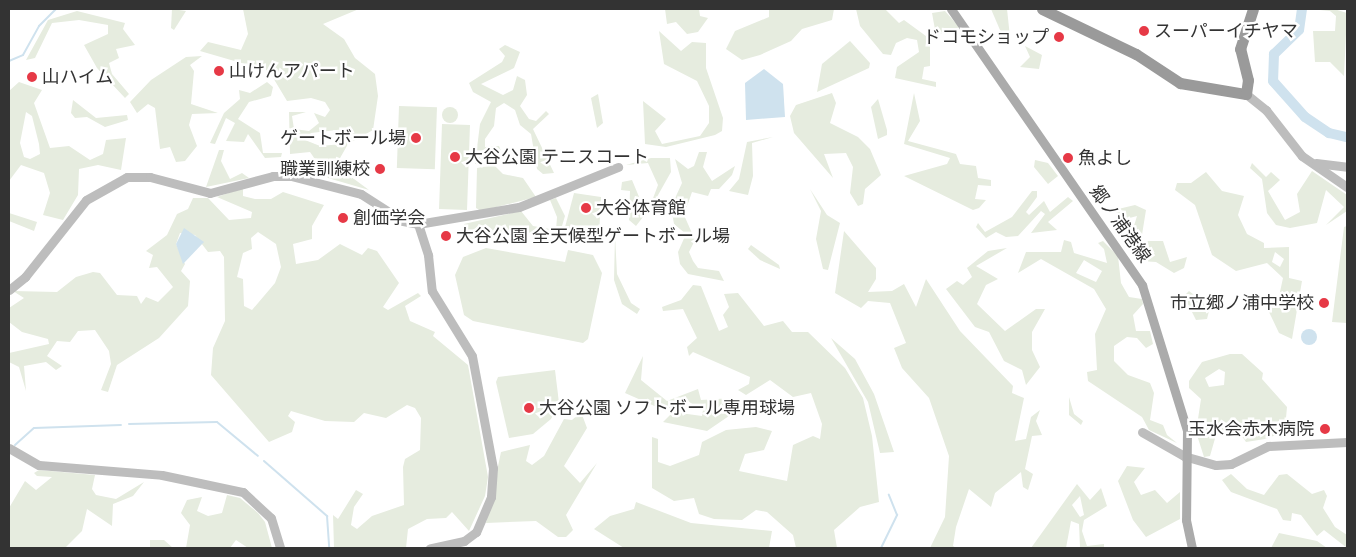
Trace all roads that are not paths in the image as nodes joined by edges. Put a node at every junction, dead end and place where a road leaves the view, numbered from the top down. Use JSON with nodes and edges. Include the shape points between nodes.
{"nodes":[{"id":1,"x":951,"y":9,"type":"edge"},
{"id":2,"x":1042,"y":9,"type":"edge"},
{"id":3,"x":1253,"y":9,"type":"edge"},
{"id":4,"x":1246,"y":94,"type":"junction"},
{"id":5,"x":1307,"y":160,"type":"junction"},
{"id":6,"x":618,"y":167,"type":"dead end"},
{"id":7,"x":1347,"y":167,"type":"edge"},
{"id":8,"x":1347,"y":187,"type":"edge"},
{"id":9,"x":418,"y":224,"type":"junction"},
{"id":10,"x":9,"y":290,"type":"edge"},
{"id":11,"x":1142,"y":432,"type":"dead end"},
{"id":12,"x":1347,"y":442,"type":"edge"},
{"id":13,"x":9,"y":448,"type":"edge"},
{"id":14,"x":1190,"y":458,"type":"junction"},
{"id":15,"x":280,"y":548,"type":"edge"},
{"id":16,"x":430,"y":548,"type":"edge"},
{"id":17,"x":1192,"y":548,"type":"edge"}],
"edges":[{"from":1,"to":14,"type":"main road","name":"郷ノ浦港線","via":[[1135,270],[1164,346],[1187,430]]},
{"from":2,"to":4,"type":"highway","via":[[1136,54],[1180,83]]},
{"from":3,"to":4,"type":"highway","via":[[1240,42],[1248,80]]},
{"from":4,"to":5,"type":"street","via":[[1266,110]]},
{"from":5,"to":7,"type":"street"},
{"from":5,"to":8,"type":"street"},
{"from":6,"to":9,"type":"street","via":[[519,207]]},
{"from":9,"to":10,"type":"street","via":[[403,221],[362,194],[297,177],[273,176],[210,193],[131,176],[112,182],[86,200],[25,277]]},
{"from":9,"to":16,"type":"street","via":[[428,255],[432,291],[472,356],[494,468],[491,497],[476,532],[464,541]]},
{"from":11,"to":14,"type":"street"},
{"from":12,"to":14,"type":"street","via":[[1268,446],[1228,465]]},
{"from":13,"to":15,"type":"street","via":[[40,465],[162,475],[243,492],[271,518]]},
{"from":14,"to":17,"type":"main road","name":"郷ノ浦港線","via":[[1186,520]]}]}
